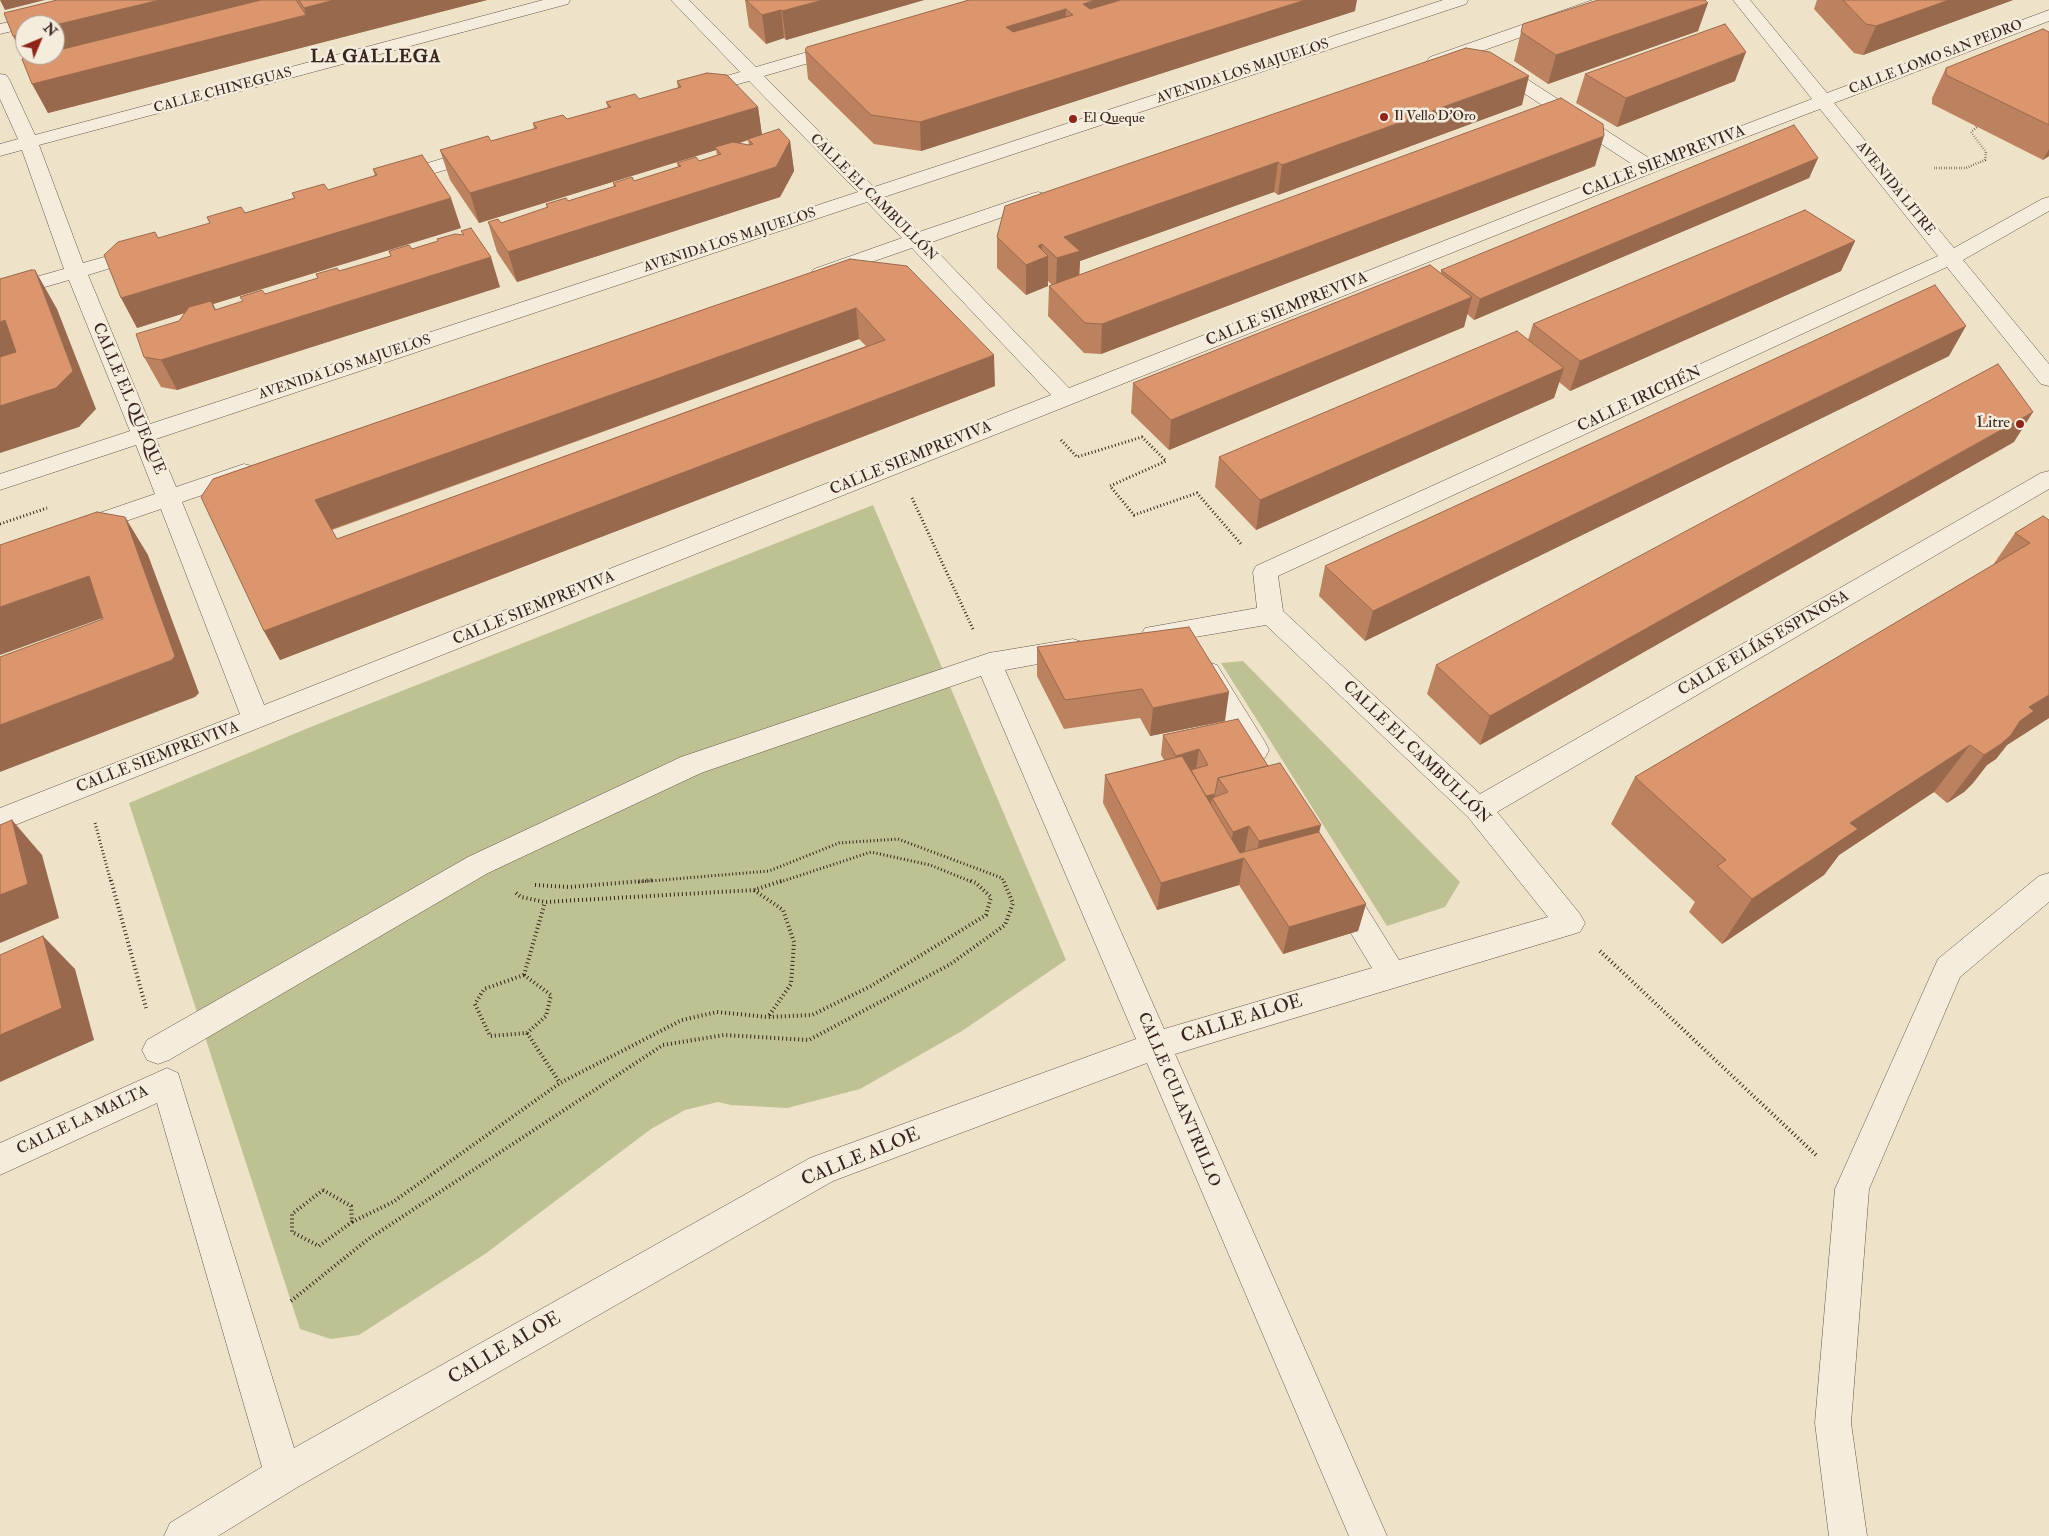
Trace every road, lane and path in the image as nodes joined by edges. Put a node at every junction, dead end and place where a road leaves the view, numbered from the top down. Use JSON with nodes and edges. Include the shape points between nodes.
{"nodes":[{"id":1,"x":562,"y":0,"type":"edge"},
{"id":2,"x":679,"y":0,"type":"edge"},
{"id":3,"x":1460,"y":0,"type":"edge"},
{"id":4,"x":1610,"y":0,"type":"edge"},
{"id":5,"x":1741,"y":0,"type":"edge"},
{"id":6,"x":2049,"y":15,"type":"edge"},
{"id":7,"x":15,"y":26,"type":"edge"},
{"id":8,"x":0,"y":29,"type":"edge"},
{"id":9,"x":854,"y":44,"type":"edge"},
{"id":10,"x":1468,"y":50,"type":"junction"},
{"id":11,"x":1421,"y":66,"type":"edge"},
{"id":12,"x":751,"y":74,"type":"junction"},
{"id":13,"x":0,"y":79,"type":"edge"},
{"id":14,"x":675,"y":97,"type":"edge"},
{"id":15,"x":1822,"y":100,"type":"junction"},
{"id":16,"x":1977,"y":127,"type":"edge"},
{"id":17,"x":29,"y":142,"type":"junction"},
{"id":18,"x":0,"y":150,"type":"edge"},
{"id":19,"x":494,"y":150,"type":"edge"},
{"id":20,"x":1650,"y":167,"type":"junction"},
{"id":21,"x":1934,"y":168,"type":"dead end"},
{"id":22,"x":380,"y":183,"type":"edge"},
{"id":23,"x":1056,"y":192,"type":"edge"},
{"id":24,"x":870,"y":195,"type":"junction"},
{"id":25,"x":2049,"y":203,"type":"edge"},
{"id":26,"x":915,"y":240,"type":"junction"},
{"id":27,"x":161,"y":247,"type":"edge"},
{"id":28,"x":1950,"y":258,"type":"junction"},
{"id":29,"x":76,"y":272,"type":"junction"},
{"id":30,"x":802,"y":280,"type":"edge"},
{"id":31,"x":0,"y":294,"type":"edge"},
{"id":32,"x":2049,"y":379,"type":"edge"},
{"id":33,"x":1066,"y":398,"type":"junction"},
{"id":34,"x":1033,"y":410,"type":"junction"},
{"id":35,"x":142,"y":436,"type":"junction"},
{"id":36,"x":263,"y":465,"type":"edge"},
{"id":37,"x":897,"y":465,"type":"junction"},
{"id":38,"x":2049,"y":479,"type":"edge"},
{"id":39,"x":0,"y":482,"type":"edge"},
{"id":40,"x":169,"y":498,"type":"junction"},
{"id":41,"x":66,"y":534,"type":"edge"},
{"id":42,"x":1265,"y":572,"type":"junction"},
{"id":43,"x":1271,"y":615,"type":"junction"},
{"id":44,"x":1182,"y":630,"type":"junction"},
{"id":45,"x":1134,"y":638,"type":"edge"},
{"id":46,"x":1095,"y":645,"type":"edge"},
{"id":47,"x":989,"y":663,"type":"junction"},
{"id":48,"x":256,"y":719,"type":"junction"},
{"id":49,"x":1269,"y":773,"type":"edge"},
{"id":50,"x":85,"y":787,"type":"junction"},
{"id":51,"x":1478,"y":808,"type":"junction"},
{"id":52,"x":0,"y":820,"type":"edge"},
{"id":53,"x":487,"y":860,"type":"junction"},
{"id":54,"x":1331,"y":874,"type":"edge"},
{"id":55,"x":2049,"y":885,"type":"edge"},
{"id":56,"x":754,"y":890,"type":"junction"},
{"id":57,"x":545,"y":902,"type":"junction"},
{"id":58,"x":1570,"y":923,"type":"junction"},
{"id":59,"x":524,"y":975,"type":"junction"},
{"id":60,"x":1392,"y":975,"type":"junction"},
{"id":61,"x":768,"y":1017,"type":"junction"},
{"id":62,"x":527,"y":1033,"type":"junction"},
{"id":63,"x":1155,"y":1046,"type":"junction"},
{"id":64,"x":158,"y":1050,"type":"joint"},
{"id":65,"x":560,"y":1083,"type":"junction"},
{"id":66,"x":0,"y":1159,"type":"edge"},
{"id":67,"x":1852,"y":1189,"type":"junction"},
{"id":68,"x":352,"y":1222,"type":"junction"},
{"id":69,"x":291,"y":1300,"type":"dead end"},
{"id":70,"x":283,"y":1475,"type":"junction"},
{"id":71,"x":183,"y":1536,"type":"edge"},
{"id":72,"x":1368,"y":1536,"type":"edge"},
{"id":73,"x":1848,"y":1536,"type":"edge"}],
"edges":[{"from":1,"to":17,"type":"street","name":"CALLE CHINEGUAS"},
{"from":2,"to":12,"type":"street","name":"CALLE EL CAMBULLÓN"},
{"from":3,"to":24,"type":"street","name":"AVENIDA LOS MAJUELOS","via":[[1403,11]]},
{"from":4,"to":10,"type":"street"},
{"from":5,"to":15,"type":"street","name":"AVENIDA LITRE"},
{"from":6,"to":15,"type":"street","name":"CALLE LOMO SAN PEDRO"},
{"from":7,"to":8,"type":"street"},
{"from":9,"to":12,"type":"street"},
{"from":10,"to":11,"type":"street"},
{"from":10,"to":20,"type":"street"},
{"from":12,"to":14,"type":"street"},
{"from":12,"to":24,"type":"street","name":"CALLE EL CAMBULLÓN"},
{"from":13,"to":17,"type":"street","name":"CALLE EL QUEQUE"},
{"from":15,"to":20,"type":"street","name":"CALLE SIEMPREVIVA"},
{"from":15,"to":28,"type":"street","name":"AVENIDA LITRE"},
{"from":16,"to":21,"type":"path","via":[[1971,132],[1986,152],[1985,160],[1966,168]]},
{"from":17,"to":18,"type":"street","name":"CALLE CHINEGUAS"},
{"from":17,"to":29,"type":"street","name":"CALLE EL QUEQUE"},
{"from":19,"to":22,"type":"street"},
{"from":20,"to":33,"type":"street","name":"CALLE SIEMPREVIVA"},
{"from":23,"to":26,"type":"street"},
{"from":24,"to":26,"type":"street","name":"CALLE EL CAMBULLÓN"},
{"from":24,"to":35,"type":"street","name":"AVENIDA LOS MAJUELOS"},
{"from":25,"to":28,"type":"street","name":"CALLE IRICHÉN"},
{"from":26,"to":30,"type":"street"},
{"from":26,"to":33,"type":"street","name":"CALLE EL CAMBULLÓN"},
{"from":27,"to":29,"type":"street"},
{"from":28,"to":32,"type":"street","name":"AVENIDA LITRE"},
{"from":28,"to":42,"type":"street","name":"CALLE IRICHÉN"},
{"from":29,"to":31,"type":"street"},
{"from":29,"to":35,"type":"street","name":"CALLE EL QUEQUE"},
{"from":33,"to":34,"type":"street","name":"CALLE SIEMPREVIVA"},
{"from":34,"to":37,"type":"street","name":"CALLE SIEMPREVIVA"},
{"from":34,"to":42,"type":"path","via":[[1077,457],[1142,437],[1166,461],[1110,486],[1134,515],[1197,493]]},
{"from":35,"to":39,"type":"street","name":"AVENIDA LOS MAJUELOS"},
{"from":35,"to":40,"type":"street","name":"CALLE EL QUEQUE"},
{"from":36,"to":40,"type":"street"},
{"from":37,"to":47,"type":"path"},
{"from":37,"to":48,"type":"street","name":"CALLE SIEMPREVIVA"},
{"from":38,"to":51,"type":"street","name":"CALLE ELÍAS ESPINOSA"},
{"from":40,"to":41,"type":"street"},
{"from":40,"to":48,"type":"street","name":"CALLE EL QUEQUE"},
{"from":42,"to":43,"type":"street"},
{"from":43,"to":44,"type":"street"},
{"from":43,"to":51,"type":"street","name":"CALLE EL CAMBULLÓN"},
{"from":44,"to":45,"type":"street"},
{"from":44,"to":49,"type":"street"},
{"from":46,"to":47,"type":"street"},
{"from":47,"to":53,"type":"street","via":[[691,765]]},
{"from":47,"to":63,"type":"street","name":"CALLE CULANTRILLO"},
{"from":48,"to":50,"type":"street","name":"CALLE SIEMPREVIVA"},
{"from":50,"to":52,"type":"street","name":"CALLE SIEMPREVIVA"},
{"from":50,"to":64,"type":"path"},
{"from":51,"to":58,"type":"street","name":"CALLE EL CAMBULLÓN"},
{"from":53,"to":57,"type":"path","via":[[521,897]]},
{"from":53,"to":64,"type":"street"},
{"from":53,"to":69,"type":"path","via":[[534,885],[570,887],[769,871],[839,843],[898,839],[1002,878],[1014,903],[1005,924],[949,965],[809,1040],[724,1035],[663,1045],[367,1240]]},
{"from":54,"to":60,"type":"street"},
{"from":55,"to":67,"type":"street","via":[[1949,968]]},
{"from":56,"to":57,"type":"path"},
{"from":56,"to":61,"type":"path","via":[[783,910],[794,942],[791,984]]},
{"from":56,"to":61,"type":"path","via":[[871,852],[930,865],[976,883],[991,896],[986,915],[871,986],[812,1015]]},
{"from":57,"to":59,"type":"path"},
{"from":58,"to":60,"type":"street","name":"CALLE ALOE"},
{"from":58,"to":67,"type":"path"},
{"from":59,"to":62,"type":"path","via":[[551,995],[546,1016]]},
{"from":59,"to":62,"type":"path","via":[[484,989],[475,1004],[490,1036]]},
{"from":60,"to":63,"type":"street","name":"CALLE ALOE"},
{"from":61,"to":65,"type":"path","via":[[717,1012],[682,1020]]},
{"from":62,"to":65,"type":"path"},
{"from":63,"to":70,"type":"street","name":"CALLE ALOE","via":[[822,1169]]},
{"from":63,"to":72,"type":"street","name":"CALLE CULANTRILLO"},
{"from":65,"to":68,"type":"path","via":[[394,1202]]},
{"from":66,"to":70,"type":"street","name":"CALLE LA MALTA","via":[[167,1083]]},
{"from":67,"to":73,"type":"street","via":[[1833,1423]]},
{"from":68,"to":68,"type":"path","via":[[351,1206],[323,1190],[292,1214],[292,1232],[319,1246]]},
{"from":70,"to":71,"type":"street","name":"CALLE ALOE"}]}
